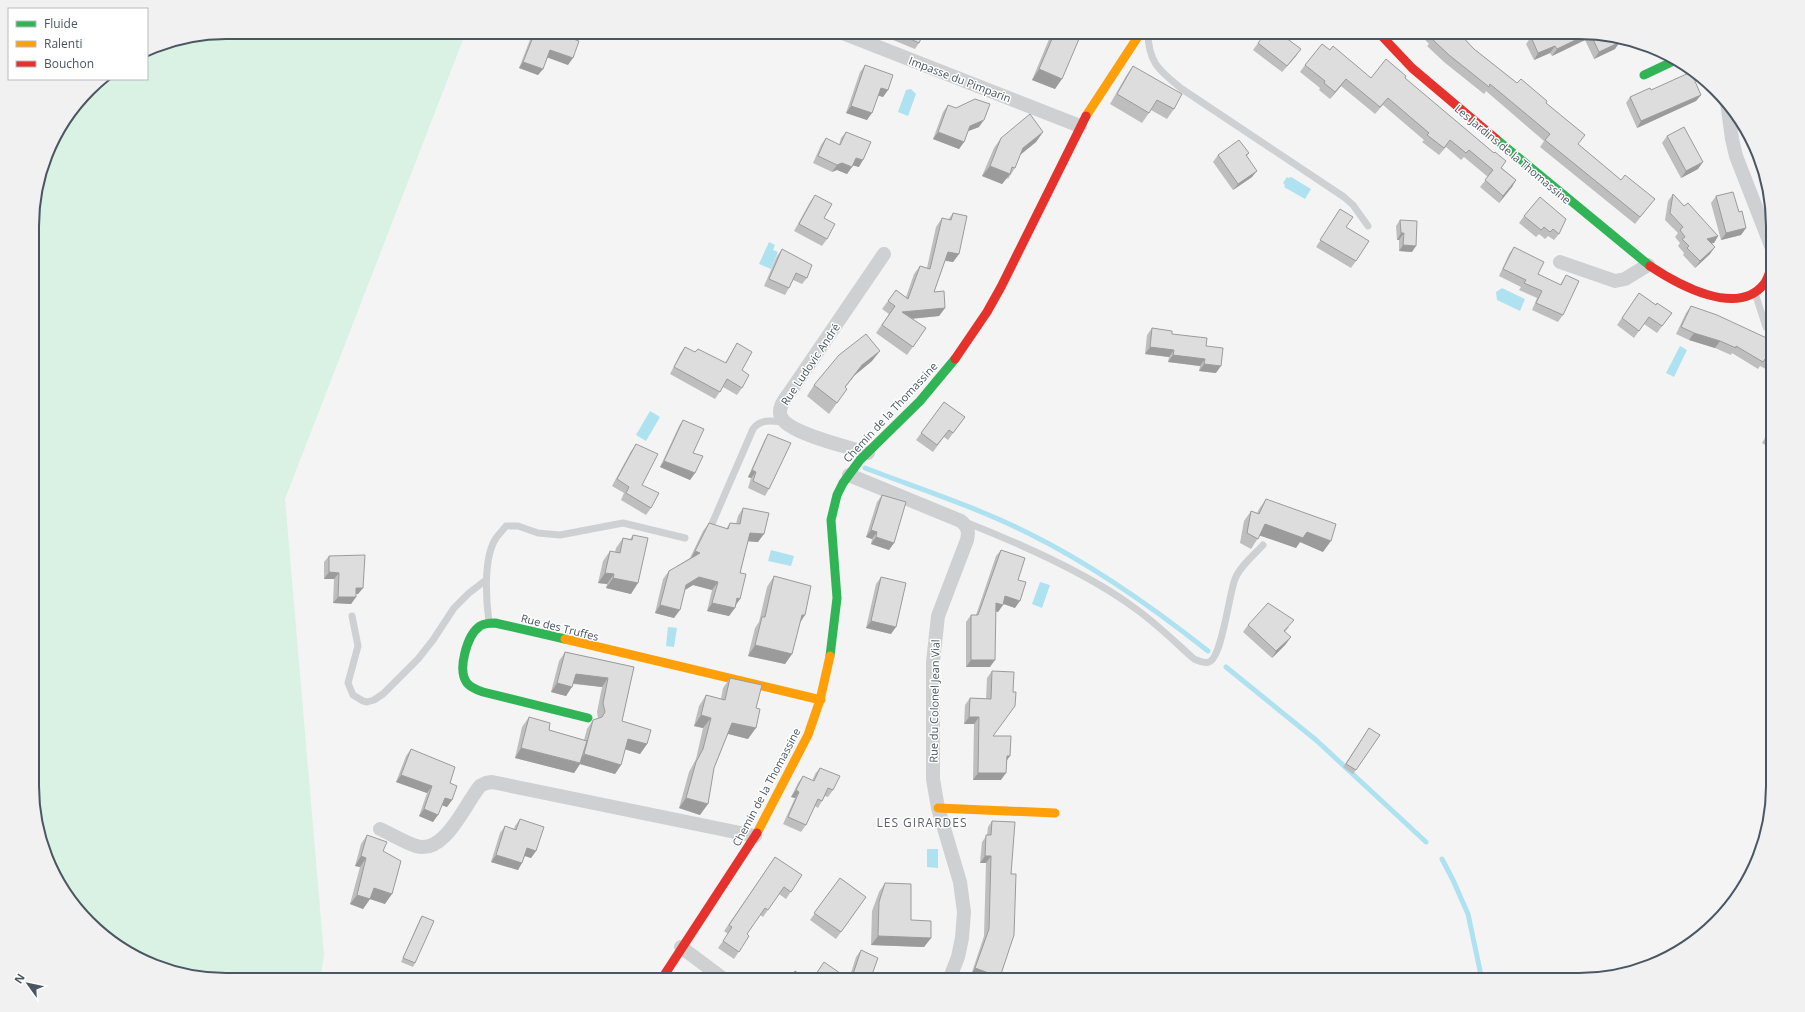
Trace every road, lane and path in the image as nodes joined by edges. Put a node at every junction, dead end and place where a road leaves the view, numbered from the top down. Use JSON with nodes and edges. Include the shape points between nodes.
{"nodes":[{"id":1,"x":858,"y":39,"type":"edge"},
{"id":2,"x":1136,"y":39,"type":"edge"},
{"id":3,"x":1148,"y":39,"type":"edge"},
{"id":4,"x":1388,"y":39,"type":"edge"},
{"id":5,"x":1671,"y":63,"type":"edge"},
{"id":6,"x":1644,"y":75,"type":"dead end"},
{"id":7,"x":1729,"y":114,"type":"edge"},
{"id":8,"x":1080,"y":126,"type":"junction"},
{"id":9,"x":1368,"y":226,"type":"dead end"},
{"id":10,"x":1766,"y":232,"type":"edge"},
{"id":11,"x":884,"y":254,"type":"dead end"},
{"id":12,"x":1560,"y":262,"type":"dead end"},
{"id":13,"x":1648,"y":265,"type":"junction"},
{"id":14,"x":1766,"y":279,"type":"edge"},
{"id":15,"x":1754,"y":292,"type":"junction"},
{"id":16,"x":1766,"y":327,"type":"edge"},
{"id":17,"x":785,"y":422,"type":"junction"},
{"id":18,"x":868,"y":453,"type":"junction"},
{"id":19,"x":849,"y":475,"type":"junction"},
{"id":20,"x":961,"y":521,"type":"junction"},
{"id":21,"x":711,"y":526,"type":"edge"},
{"id":22,"x":685,"y":538,"type":"dead end"},
{"id":23,"x":1263,"y":545,"type":"dead end"},
{"id":24,"x":486,"y":580,"type":"junction"},
{"id":25,"x":352,"y":616,"type":"dead end"},
{"id":26,"x":489,"y":622,"type":"junction"},
{"id":27,"x":821,"y":700,"type":"junction"},
{"id":28,"x":588,"y":718,"type":"dead end"},
{"id":29,"x":938,"y":808,"type":"junction"},
{"id":30,"x":1055,"y":813,"type":"dead end"},
{"id":31,"x":380,"y":829,"type":"dead end"},
{"id":32,"x":755,"y":836,"type":"junction"},
{"id":33,"x":681,"y":947,"type":"junction"},
{"id":34,"x":665,"y":973,"type":"edge"},
{"id":35,"x":716,"y":973,"type":"edge"},
{"id":36,"x":952,"y":973,"type":"edge"}],
"edges":[{"from":1,"to":8,"type":"street","name":"Impasse du Pimparin"},
{"from":2,"to":8,"type":"street","name":"Chemin de la Thomassine"},
{"from":3,"to":9,"type":"lane","via":[[1150,55],[1169,78],[1344,197]]},
{"from":4,"to":13,"type":"street","name":"Les Jardins de la Thomassine","via":[[1412,68]]},
{"from":5,"to":6,"type":"street"},
{"from":7,"to":10,"type":"street","via":[[1736,156]]},
{"from":8,"to":18,"type":"street","name":"Chemin de la Thomassine","via":[[1002,286],[974,333],[933,386]]},
{"from":11,"to":17,"type":"street","name":"Rue Ludovic André","via":[[782,404],[781,416]]},
{"from":12,"to":13,"type":"street","via":[[1615,281],[1625,279]]},
{"from":13,"to":15,"type":"street","name":"Les Jardins de la Thomassine","via":[[1677,283],[1717,297],[1738,299]]},
{"from":14,"to":15,"type":"street","name":"Les Jardins de la Thomassine"},
{"from":15,"to":16,"type":"lane"},
{"from":17,"to":18,"type":"street","name":"Rue Ludovic André","via":[[799,431]]},
{"from":17,"to":21,"type":"lane","via":[[763,421],[753,429]]},
{"from":18,"to":19,"type":"street","name":"Chemin de la Thomassine"},
{"from":19,"to":20,"type":"street"},
{"from":19,"to":27,"type":"street","name":"Chemin de la Thomassine","via":[[838,492],[832,513],[836,611]]},
{"from":20,"to":23,"type":"lane","via":[[1032,550],[1116,596],[1137,610],[1194,659],[1203,663],[1215,658],[1221,644],[1236,577]]},
{"from":20,"to":29,"type":"street","name":"Rue du Colonel Jean Vial","via":[[968,527],[968,534],[938,616],[934,645],[932,756]]},
{"from":22,"to":24,"type":"lane","via":[[623,523],[560,536],[512,525],[506,526],[495,539]]},
{"from":24,"to":25,"type":"lane","via":[[462,599],[434,640],[384,694],[367,702],[352,695],[348,683],[358,646]]},
{"from":24,"to":26,"type":"lane"},
{"from":26,"to":27,"type":"street","name":"Rue des Truffes"},
{"from":26,"to":28,"type":"street","via":[[475,630],[462,662],[464,679],[470,686]]},
{"from":27,"to":32,"type":"street","name":"Chemin de la Thomassine","via":[[795,763]]},
{"from":29,"to":30,"type":"street"},
{"from":29,"to":36,"type":"street","name":"Rue du Colonel Jean Vial","via":[[960,882],[964,912],[962,938]]},
{"from":31,"to":32,"type":"street","via":[[417,846],[437,842],[448,833],[480,786],[492,782]]},
{"from":32,"to":33,"type":"street","name":"Chemin de la Thomassine"},
{"from":33,"to":34,"type":"street","name":"Chemin de la Thomassine"},
{"from":33,"to":35,"type":"street"}]}
